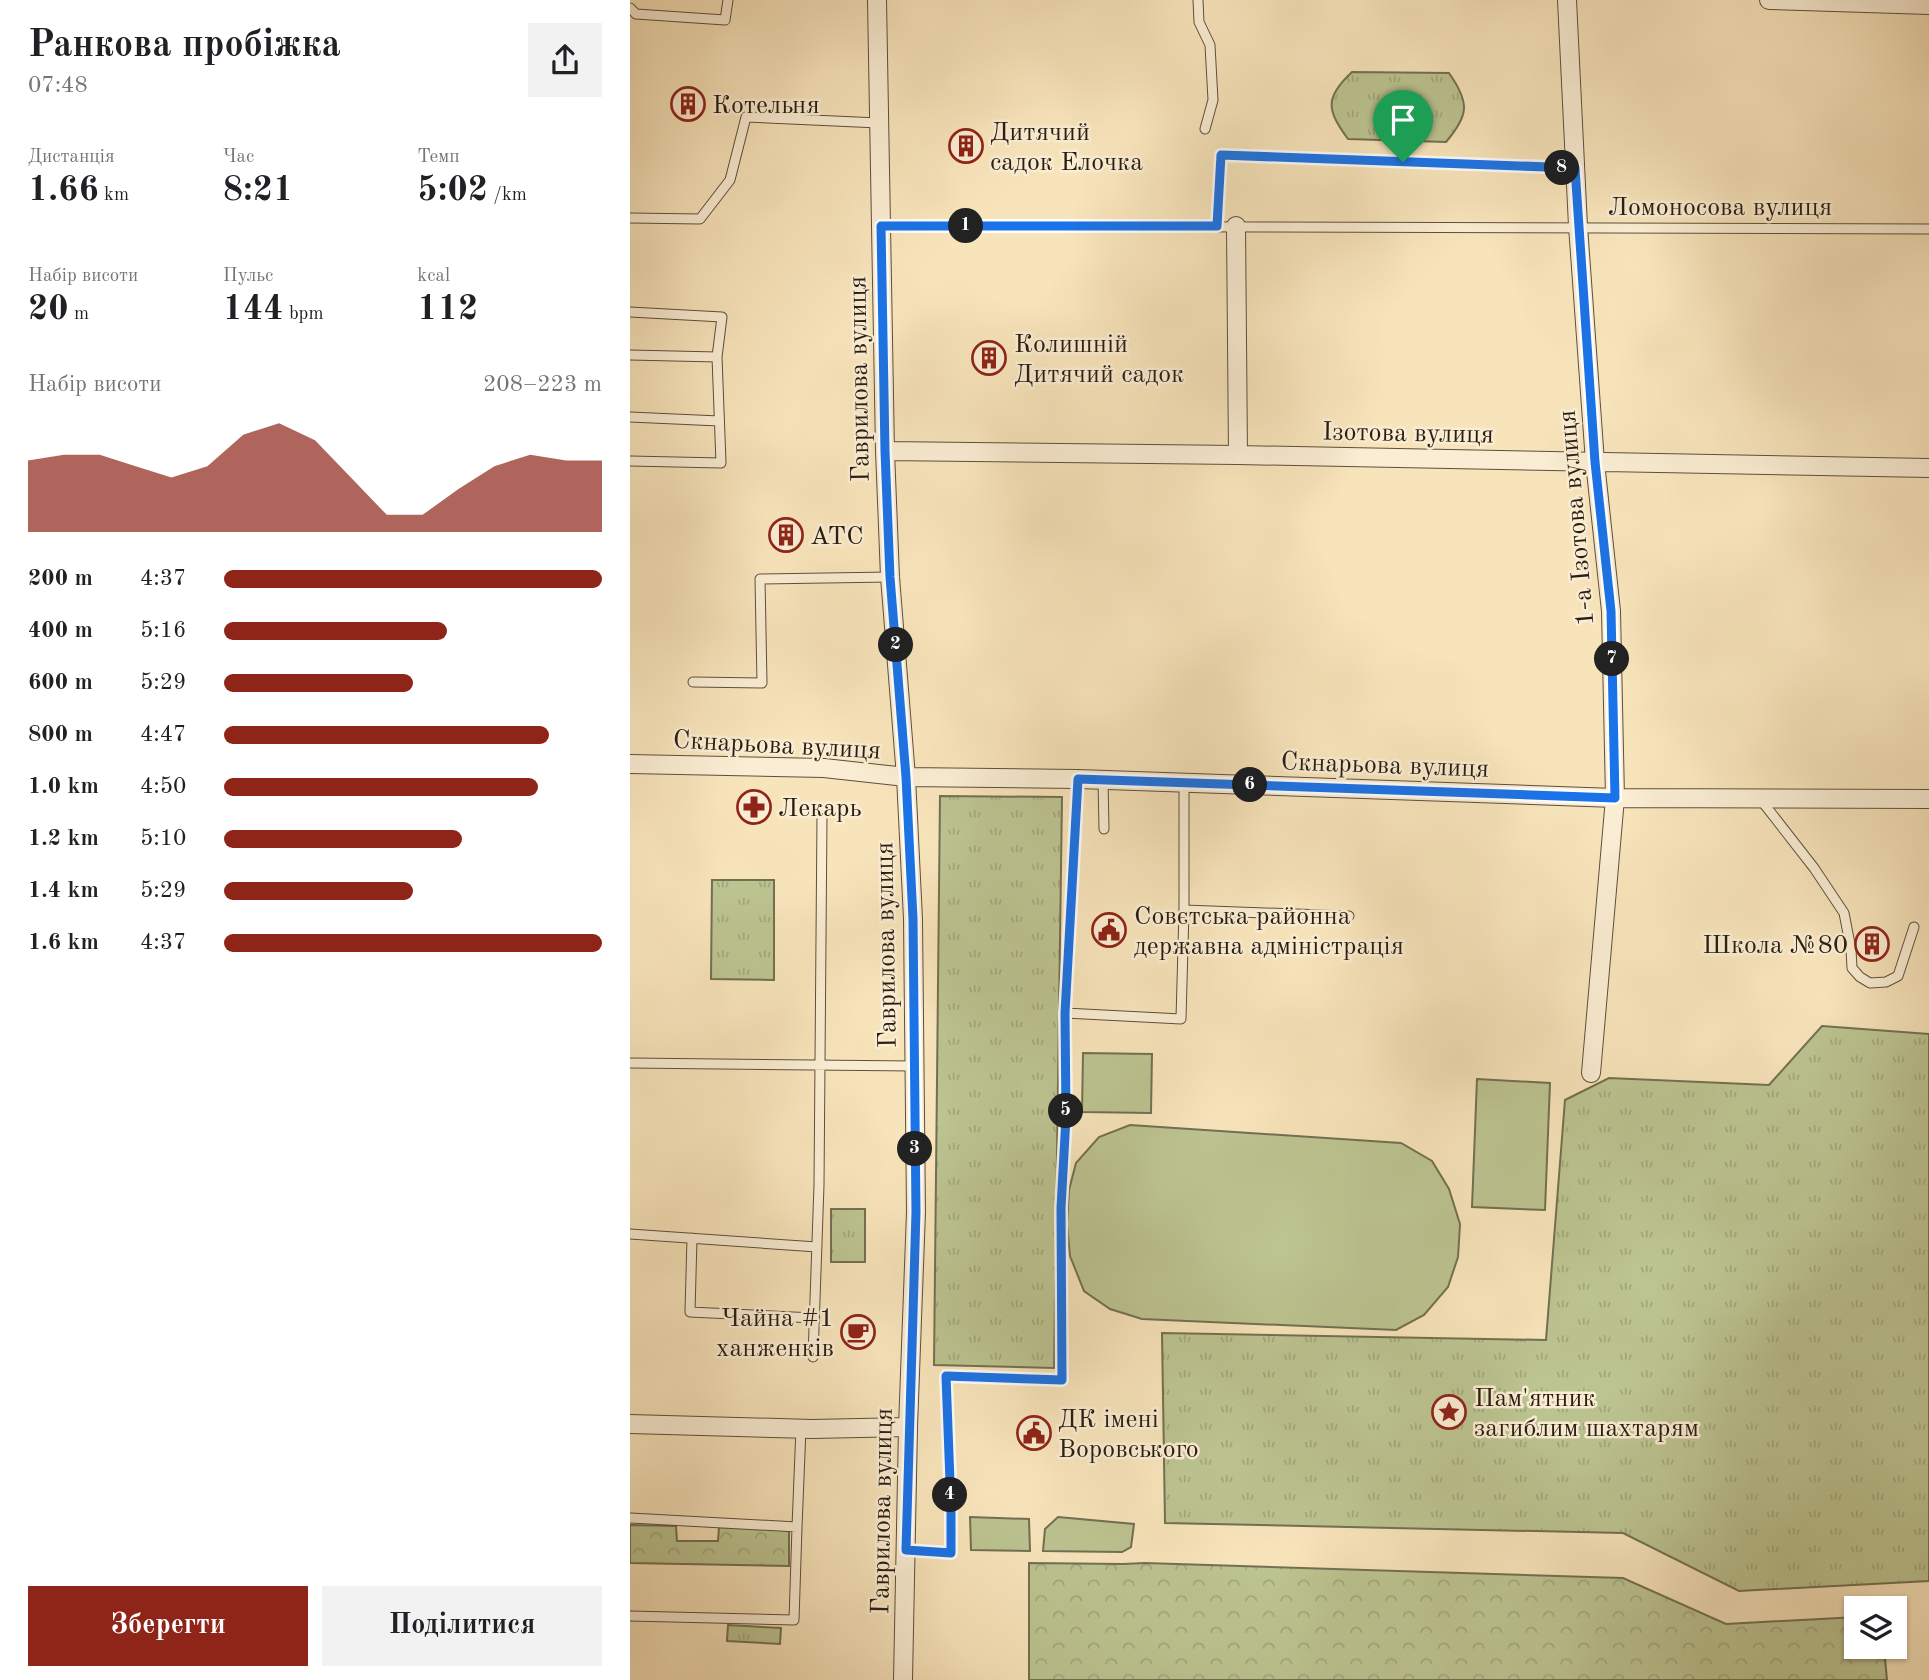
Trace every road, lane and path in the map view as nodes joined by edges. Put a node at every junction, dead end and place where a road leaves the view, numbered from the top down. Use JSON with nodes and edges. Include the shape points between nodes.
{"nodes":[{"id":1,"x":728,"y":0,"type":"edge"},
{"id":2,"x":877,"y":0,"type":"edge"},
{"id":3,"x":1198,"y":0,"type":"edge"},
{"id":4,"x":1567,"y":0,"type":"edge"},
{"id":5,"x":1769,"y":0,"type":"edge"},
{"id":6,"x":1920,"y":3,"type":"edge"},
{"id":7,"x":630,"y":8,"type":"edge"},
{"id":8,"x":879,"y":123,"type":"junction"},
{"id":9,"x":1205,"y":129,"type":"dead end"},
{"id":10,"x":1575,"y":168,"type":"junction"},
{"id":11,"x":630,"y":218,"type":"edge"},
{"id":12,"x":881,"y":226,"type":"junction"},
{"id":13,"x":1217,"y":226,"type":"junction"},
{"id":14,"x":1236,"y":226,"type":"junction"},
{"id":15,"x":1578,"y":226,"type":"junction"},
{"id":16,"x":1929,"y":229,"type":"edge"},
{"id":17,"x":630,"y":312,"type":"edge"},
{"id":18,"x":630,"y":355,"type":"edge"},
{"id":19,"x":718,"y":357,"type":"junction"},
{"id":20,"x":630,"y":417,"type":"edge"},
{"id":21,"x":719,"y":421,"type":"junction"},
{"id":22,"x":885,"y":451,"type":"junction"},
{"id":23,"x":1238,"y":455,"type":"junction"},
{"id":24,"x":630,"y":461,"type":"edge"},
{"id":25,"x":1595,"y":462,"type":"junction"},
{"id":26,"x":1929,"y":468,"type":"edge"},
{"id":27,"x":890,"y":577,"type":"junction"},
{"id":28,"x":693,"y":682,"type":"dead end"},
{"id":29,"x":630,"y":764,"type":"edge"},
{"id":30,"x":906,"y":777,"type":"junction"},
{"id":31,"x":1078,"y":779,"type":"junction"},
{"id":32,"x":1103,"y":780,"type":"junction"},
{"id":33,"x":1184,"y":783,"type":"junction"},
{"id":34,"x":1615,"y":798,"type":"junction"},
{"id":35,"x":1759,"y":798,"type":"junction"},
{"id":36,"x":1929,"y":799,"type":"edge"},
{"id":37,"x":822,"y":816,"type":"dead end"},
{"id":38,"x":1104,"y":829,"type":"dead end"},
{"id":39,"x":1184,"y":910,"type":"junction"},
{"id":40,"x":1349,"y":916,"type":"dead end"},
{"id":41,"x":1914,"y":927,"type":"dead end"},
{"id":42,"x":1065,"y":1013,"type":"junction"},
{"id":43,"x":630,"y":1063,"type":"edge"},
{"id":44,"x":820,"y":1066,"type":"junction"},
{"id":45,"x":914,"y":1066,"type":"junction"},
{"id":46,"x":1591,"y":1073,"type":"dead end"},
{"id":47,"x":630,"y":1234,"type":"edge"},
{"id":48,"x":692,"y":1238,"type":"junction"},
{"id":49,"x":817,"y":1247,"type":"junction"},
{"id":50,"x":814,"y":1318,"type":"junction"},
{"id":51,"x":813,"y":1357,"type":"dead end"},
{"id":52,"x":630,"y":1424,"type":"edge"},
{"id":53,"x":908,"y":1427,"type":"junction"},
{"id":54,"x":801,"y":1428,"type":"junction"},
{"id":55,"x":630,"y":1518,"type":"edge"},
{"id":56,"x":797,"y":1527,"type":"junction"},
{"id":57,"x":906,"y":1550,"type":"junction"},
{"id":58,"x":630,"y":1616,"type":"edge"},
{"id":59,"x":903,"y":1680,"type":"edge"}],
"edges":[{"from":1,"to":7,"type":"lane","via":[[725,20],[636,14]]},
{"from":2,"to":8,"type":"street","name":"Гаврилова вулиця"},
{"from":3,"to":9,"type":"lane","via":[[1199,22],[1210,45],[1213,100]]},
{"from":4,"to":10,"type":"street","name":"1-а Ізотова вулиця"},
{"from":5,"to":6,"type":"street"},
{"from":8,"to":11,"type":"lane","via":[[746,117],[730,180],[700,219]]},
{"from":8,"to":12,"type":"street","name":"Гаврилова вулиця"},
{"from":10,"to":13,"type":"lane","via":[[1221,155]]},
{"from":10,"to":15,"type":"street","name":"1-а Ізотова вулиця"},
{"from":12,"to":13,"type":"lane","name":"Ломоносова вулиця"},
{"from":12,"to":22,"type":"street","name":"Гаврилова вулиця"},
{"from":13,"to":14,"type":"lane","name":"Ломоносова вулиця"},
{"from":14,"to":15,"type":"lane","name":"Ломоносова вулиця"},
{"from":14,"to":23,"type":"street"},
{"from":15,"to":16,"type":"lane","name":"Ломоносова вулиця"},
{"from":15,"to":25,"type":"street","name":"1-а Ізотова вулиця"},
{"from":17,"to":19,"type":"lane","via":[[722,317]]},
{"from":18,"to":19,"type":"lane"},
{"from":19,"to":21,"type":"lane"},
{"from":20,"to":21,"type":"lane"},
{"from":21,"to":24,"type":"lane","via":[[721,463]]},
{"from":22,"to":23,"type":"street","name":"Ізотова вулиця"},
{"from":22,"to":27,"type":"street","name":"Гаврилова вулиця"},
{"from":23,"to":25,"type":"street","name":"Ізотова вулиця"},
{"from":25,"to":26,"type":"street","name":"Ізотова вулиця"},
{"from":25,"to":34,"type":"street","name":"1-а Ізотова вулиця","via":[[1611,611]]},
{"from":27,"to":28,"type":"lane","via":[[761,579],[762,683]]},
{"from":27,"to":30,"type":"street","name":"Гаврилова вулиця"},
{"from":29,"to":30,"type":"street","name":"Скнарьова вулиця","via":[[824,768]]},
{"from":30,"to":31,"type":"street","name":"Скнарьова вулиця"},
{"from":30,"to":45,"type":"street","name":"Гаврилова вулиця"},
{"from":31,"to":32,"type":"street","name":"Скнарьова вулиця"},
{"from":31,"to":42,"type":"lane"},
{"from":32,"to":33,"type":"street","name":"Скнарьова вулиця"},
{"from":32,"to":38,"type":"lane"},
{"from":33,"to":34,"type":"street","name":"Скнарьова вулиця"},
{"from":33,"to":39,"type":"lane"},
{"from":34,"to":35,"type":"street","name":"Скнарьова вулиця"},
{"from":34,"to":46,"type":"street","name":"1-а Ізотова вулиця"},
{"from":35,"to":36,"type":"street","name":"Скнарьова вулиця"},
{"from":35,"to":41,"type":"lane","via":[[1815,868],[1844,914],[1852,968],[1860,977],[1870,983],[1898,976]]},
{"from":37,"to":44,"type":"lane"},
{"from":39,"to":40,"type":"lane"},
{"from":39,"to":42,"type":"lane","via":[[1181,1019]]},
{"from":42,"to":57,"type":"lane","via":[[1062,1380],[946,1376],[951,1553]]},
{"from":43,"to":44,"type":"lane"},
{"from":44,"to":45,"type":"lane"},
{"from":44,"to":49,"type":"lane"},
{"from":45,"to":53,"type":"street","name":"Гаврилова вулиця","via":[[916,1212]]},
{"from":47,"to":48,"type":"lane"},
{"from":48,"to":49,"type":"lane"},
{"from":48,"to":50,"type":"lane","via":[[690,1312]]},
{"from":49,"to":50,"type":"lane"},
{"from":50,"to":51,"type":"lane"},
{"from":52,"to":54,"type":"street"},
{"from":53,"to":54,"type":"street"},
{"from":53,"to":57,"type":"street","name":"Гаврилова вулиця"},
{"from":54,"to":56,"type":"lane"},
{"from":55,"to":56,"type":"lane"},
{"from":56,"to":58,"type":"lane","via":[[794,1620]]},
{"from":57,"to":59,"type":"street","name":"Гаврилова вулиця"}]}
